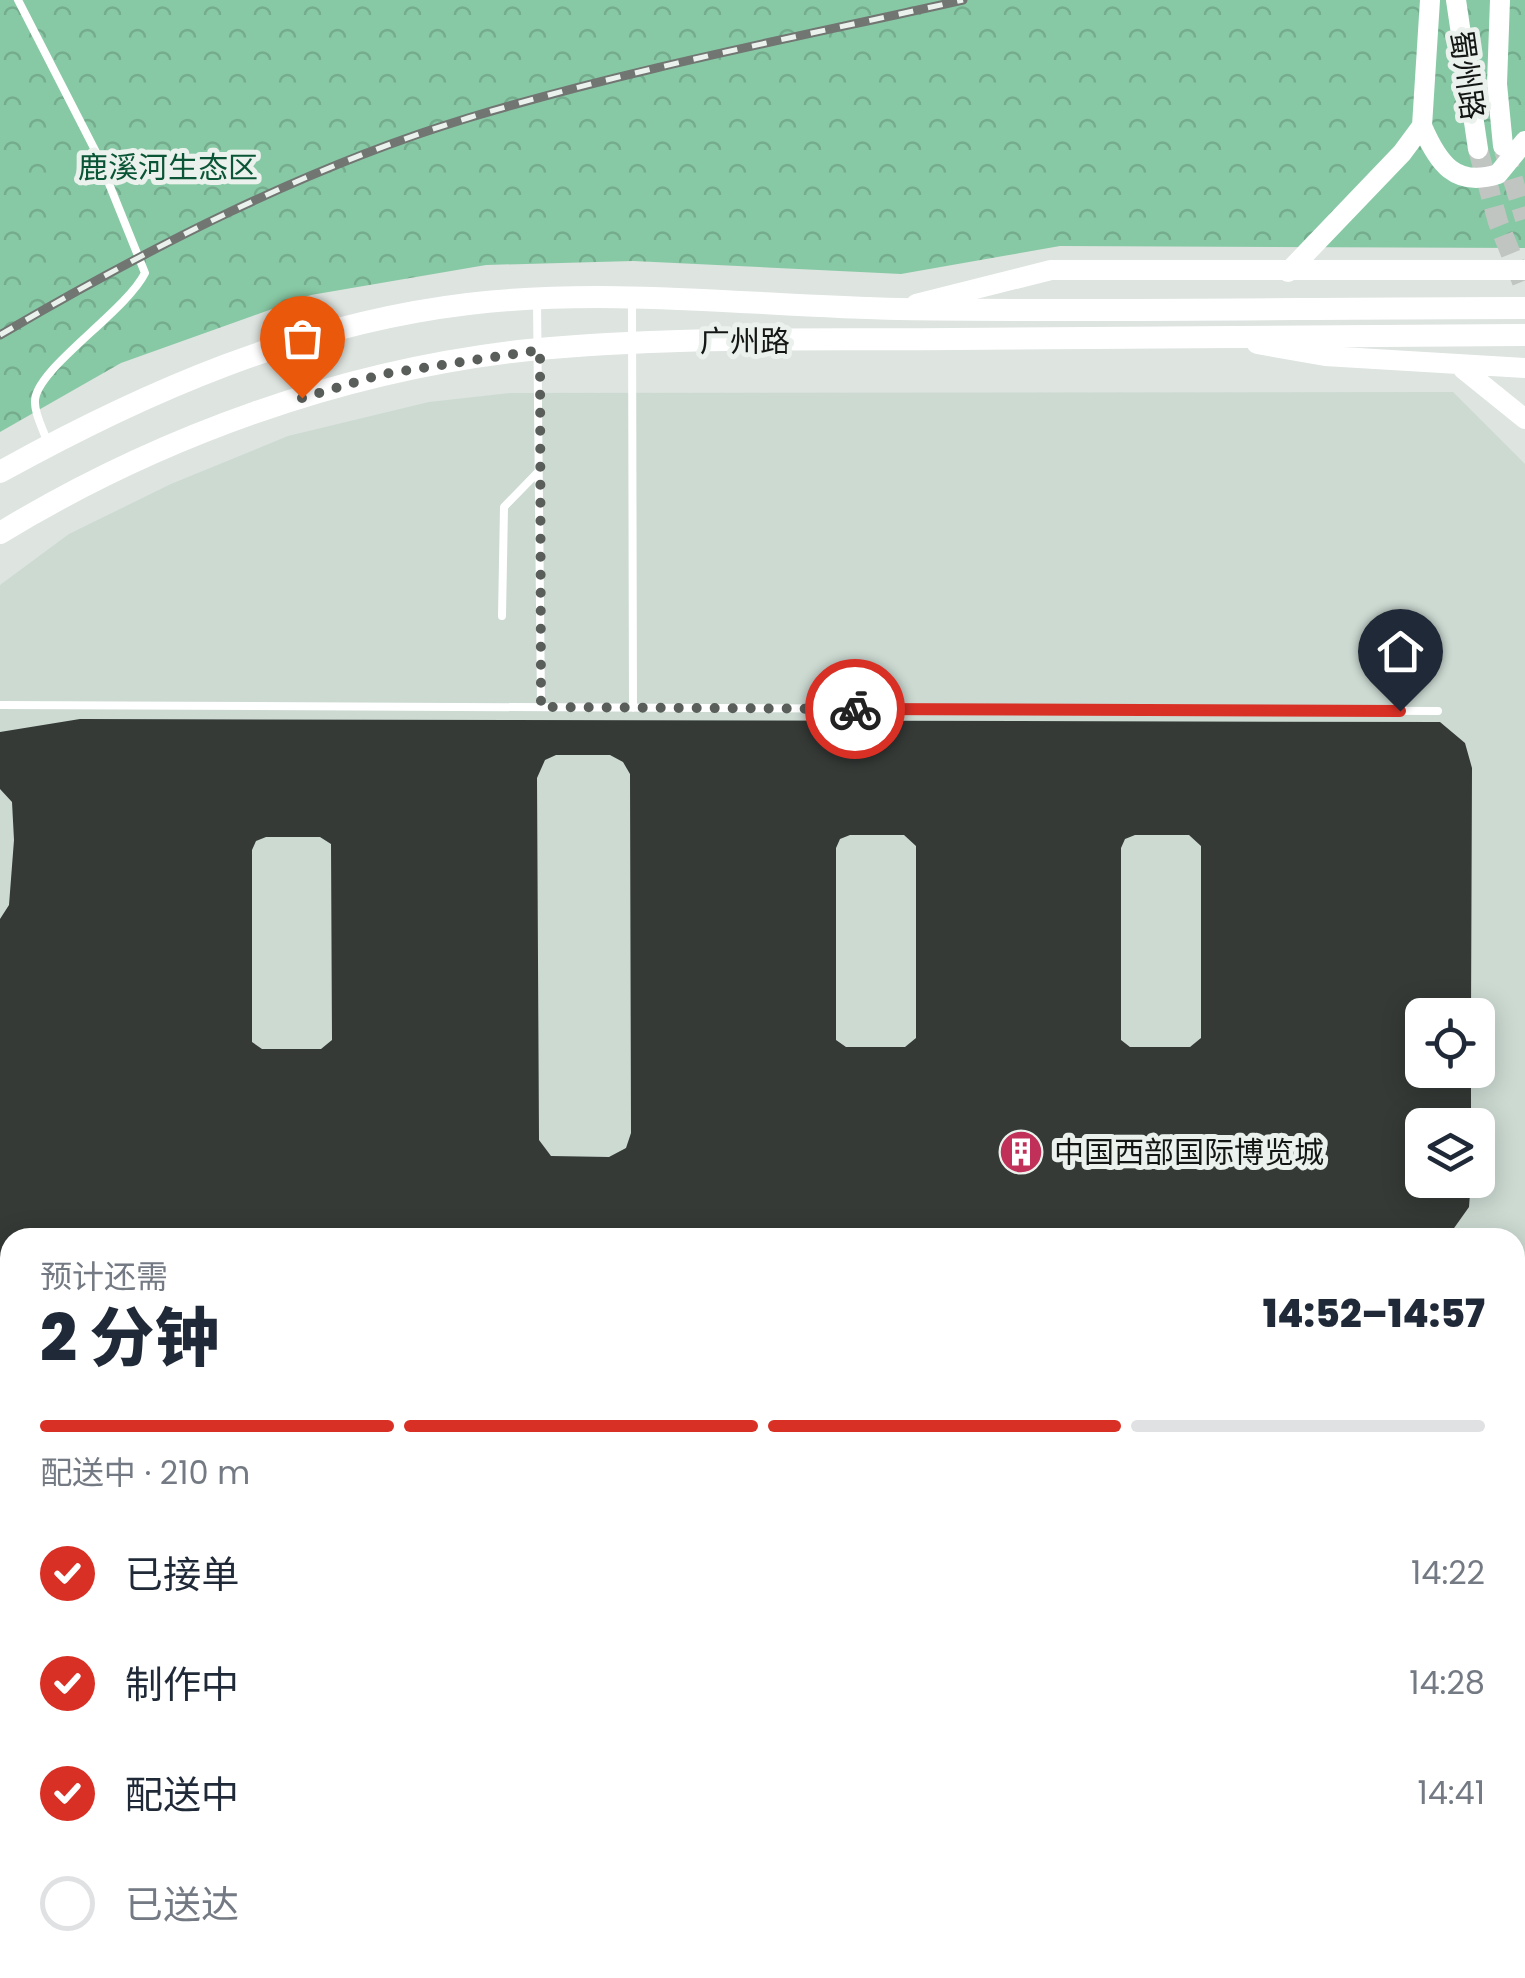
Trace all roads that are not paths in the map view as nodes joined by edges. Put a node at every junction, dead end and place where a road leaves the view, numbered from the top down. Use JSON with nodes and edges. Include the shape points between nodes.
{"nodes":[{"id":1,"x":18,"y":0,"type":"edge"},
{"id":2,"x":1430,"y":0,"type":"edge"},
{"id":3,"x":1456,"y":0,"type":"edge"},
{"id":4,"x":1500,"y":0,"type":"edge"},
{"id":5,"x":1422,"y":126,"type":"junction"},
{"id":6,"x":1525,"y":141,"type":"edge"},
{"id":7,"x":1504,"y":146,"type":"tunnel mouth"},
{"id":8,"x":1478,"y":149,"type":"tunnel mouth"},
{"id":9,"x":1525,"y":270,"type":"edge"},
{"id":10,"x":1288,"y":272,"type":"junction"},
{"id":11,"x":632,"y":299,"type":"junction"},
{"id":12,"x":537,"y":300,"type":"junction"},
{"id":13,"x":1525,"y":308,"type":"edge"},
{"id":14,"x":899,"y":309,"type":"junction"},
{"id":15,"x":1525,"y":335,"type":"edge"},
{"id":16,"x":1221,"y":337,"type":"junction"},
{"id":17,"x":633,"y":344,"type":"junction"},
{"id":18,"x":540,"y":350,"type":"junction"},
{"id":19,"x":1461,"y":368,"type":"junction"},
{"id":20,"x":1525,"y":368,"type":"edge"},
{"id":21,"x":1525,"y":418,"type":"edge"},
{"id":22,"x":48,"y":445,"type":"junction"},
{"id":23,"x":540,"y":468,"type":"junction"},
{"id":24,"x":0,"y":472,"type":"edge"},
{"id":25,"x":0,"y":533,"type":"edge"},
{"id":26,"x":502,"y":616,"type":"dead end"},
{"id":27,"x":0,"y":706,"type":"edge"},
{"id":28,"x":541,"y":707,"type":"junction"},
{"id":29,"x":632,"y":708,"type":"junction"},
{"id":30,"x":1438,"y":711,"type":"dead end"}],
"edges":[{"from":1,"to":22,"type":"lane","via":[[97,154],[145,273],[123,306],[40,378],[34,402]]},
{"from":2,"to":5,"type":"street"},
{"from":3,"to":8,"type":"street","name":"蜀州路"},
{"from":4,"to":7,"type":"street","name":"蜀州路","via":[[1497,84]]},
{"from":5,"to":6,"type":"street","via":[[1445,168],[1464,179],[1498,174]]},
{"from":5,"to":10,"type":"street"},
{"from":9,"to":10,"type":"street"},
{"from":10,"to":14,"type":"street","via":[[1051,270]]},
{"from":11,"to":12,"type":"main road","name":"广州路"},
{"from":11,"to":14,"type":"main road","name":"广州路"},
{"from":11,"to":17,"type":"lane"},
{"from":12,"to":18,"type":"lane"},
{"from":12,"to":22,"type":"main road","name":"广州路","via":[[469,304],[348,327],[212,368]]},
{"from":13,"to":14,"type":"main road","name":"广州路"},
{"from":15,"to":16,"type":"main road","name":"广州路"},
{"from":16,"to":17,"type":"main road","name":"广州路"},
{"from":16,"to":19,"type":"street","via":[[1325,356]]},
{"from":17,"to":18,"type":"main road","name":"广州路"},
{"from":17,"to":29,"type":"lane"},
{"from":18,"to":23,"type":"lane"},
{"from":18,"to":25,"type":"main road","name":"广州路","via":[[383,374],[242,417],[106,474]]},
{"from":19,"to":20,"type":"street"},
{"from":19,"to":21,"type":"street"},
{"from":22,"to":24,"type":"main road","name":"广州路"},
{"from":23,"to":26,"type":"lane","via":[[504,507]]},
{"from":23,"to":28,"type":"lane"},
{"from":27,"to":28,"type":"lane"},
{"from":28,"to":29,"type":"lane"},
{"from":29,"to":30,"type":"lane"}]}
